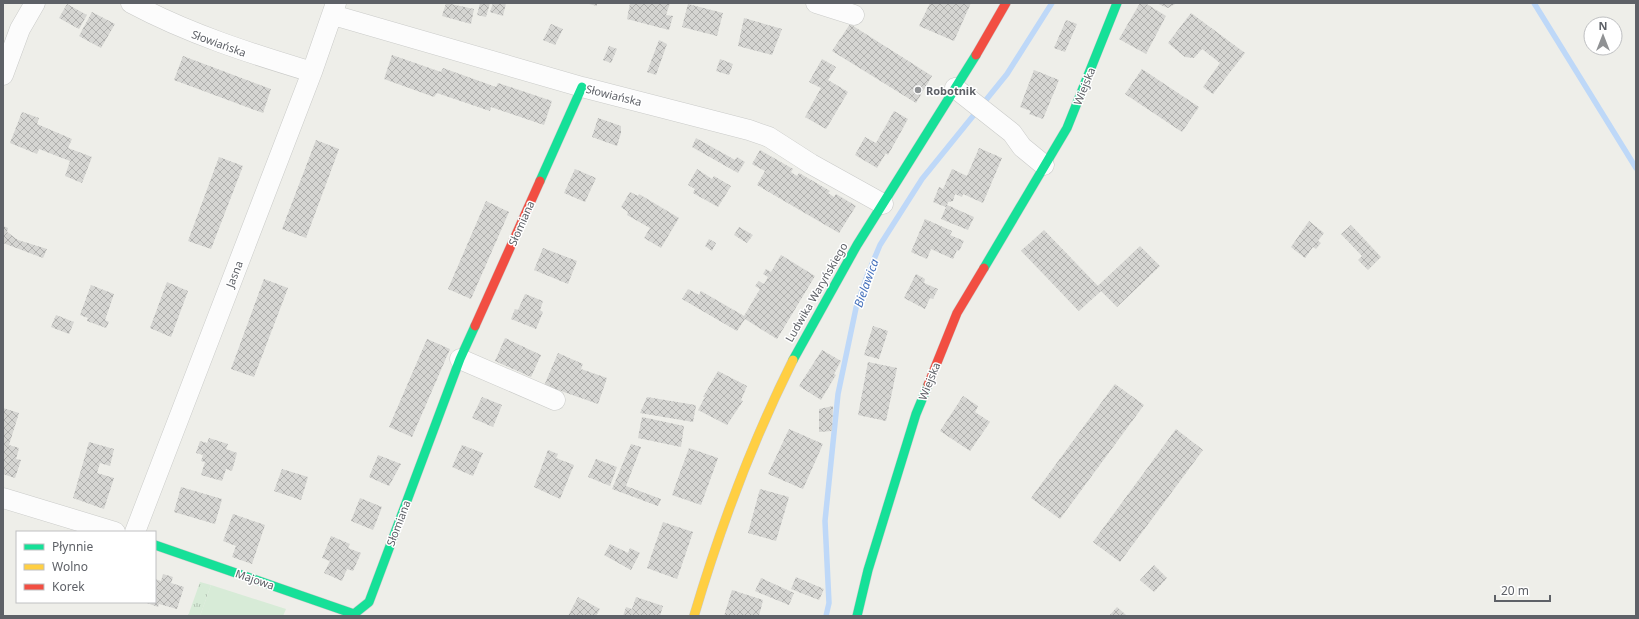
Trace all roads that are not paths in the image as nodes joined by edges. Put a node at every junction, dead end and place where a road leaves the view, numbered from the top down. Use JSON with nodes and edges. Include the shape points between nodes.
{"nodes":[{"id":1,"x":35,"y":3,"type":"edge"},
{"id":2,"x":130,"y":3,"type":"edge"},
{"id":3,"x":816,"y":3,"type":"edge"},
{"id":4,"x":1006,"y":3,"type":"edge"},
{"id":5,"x":1117,"y":3,"type":"edge"},
{"id":6,"x":334,"y":9,"type":"edge"},
{"id":7,"x":854,"y":15,"type":"dead end"},
{"id":8,"x":312,"y":72,"type":"junction"},
{"id":9,"x":3,"y":75,"type":"edge"},
{"id":10,"x":582,"y":87,"type":"junction"},
{"id":11,"x":956,"y":88,"type":"junction"},
{"id":12,"x":1044,"y":165,"type":"junction"},
{"id":13,"x":883,"y":204,"type":"junction"},
{"id":14,"x":460,"y":359,"type":"junction"},
{"id":15,"x":555,"y":400,"type":"dead end"},
{"id":16,"x":3,"y":498,"type":"edge"},
{"id":17,"x":112,"y":531,"type":"edge"},
{"id":18,"x":135,"y":531,"type":"edge"},
{"id":19,"x":156,"y":545,"type":"edge"},
{"id":20,"x":354,"y":614,"type":"joint"},
{"id":21,"x":694,"y":616,"type":"edge"},
{"id":22,"x":857,"y":616,"type":"edge"}],
"edges":[{"from":1,"to":9,"type":"street","via":[[20,29]]},
{"from":2,"to":8,"type":"street","name":"Słowiańska","via":[[184,30]]},
{"from":3,"to":7,"type":"street"},
{"from":4,"to":11,"type":"street","name":"Ludwika Waryńskiego"},
{"from":5,"to":12,"type":"street","name":"Wiejska","via":[[1067,128]]},
{"from":6,"to":8,"type":"street","name":"Jasna"},
{"from":6,"to":10,"type":"street","name":"Słowiańska"},
{"from":8,"to":18,"type":"street","name":"Jasna"},
{"from":10,"to":13,"type":"street","name":"Słowiańska","via":[[674,109],[769,137]]},
{"from":10,"to":14,"type":"street","name":"Słomiana"},
{"from":11,"to":12,"type":"street","via":[[1012,133],[1022,147]]},
{"from":11,"to":13,"type":"street","name":"Ludwika Waryńskiego"},
{"from":12,"to":22,"type":"street","name":"Wiejska","via":[[957,313],[916,414],[870,563]]},
{"from":13,"to":21,"type":"street","name":"Ludwika Waryńskiego","via":[[816,315],[775,394],[732,498]]},
{"from":14,"to":15,"type":"street"},
{"from":14,"to":20,"type":"street","name":"Słomiana","via":[[369,602]]},
{"from":16,"to":17,"type":"street"},
{"from":19,"to":20,"type":"street","name":"Majowa"}]}
